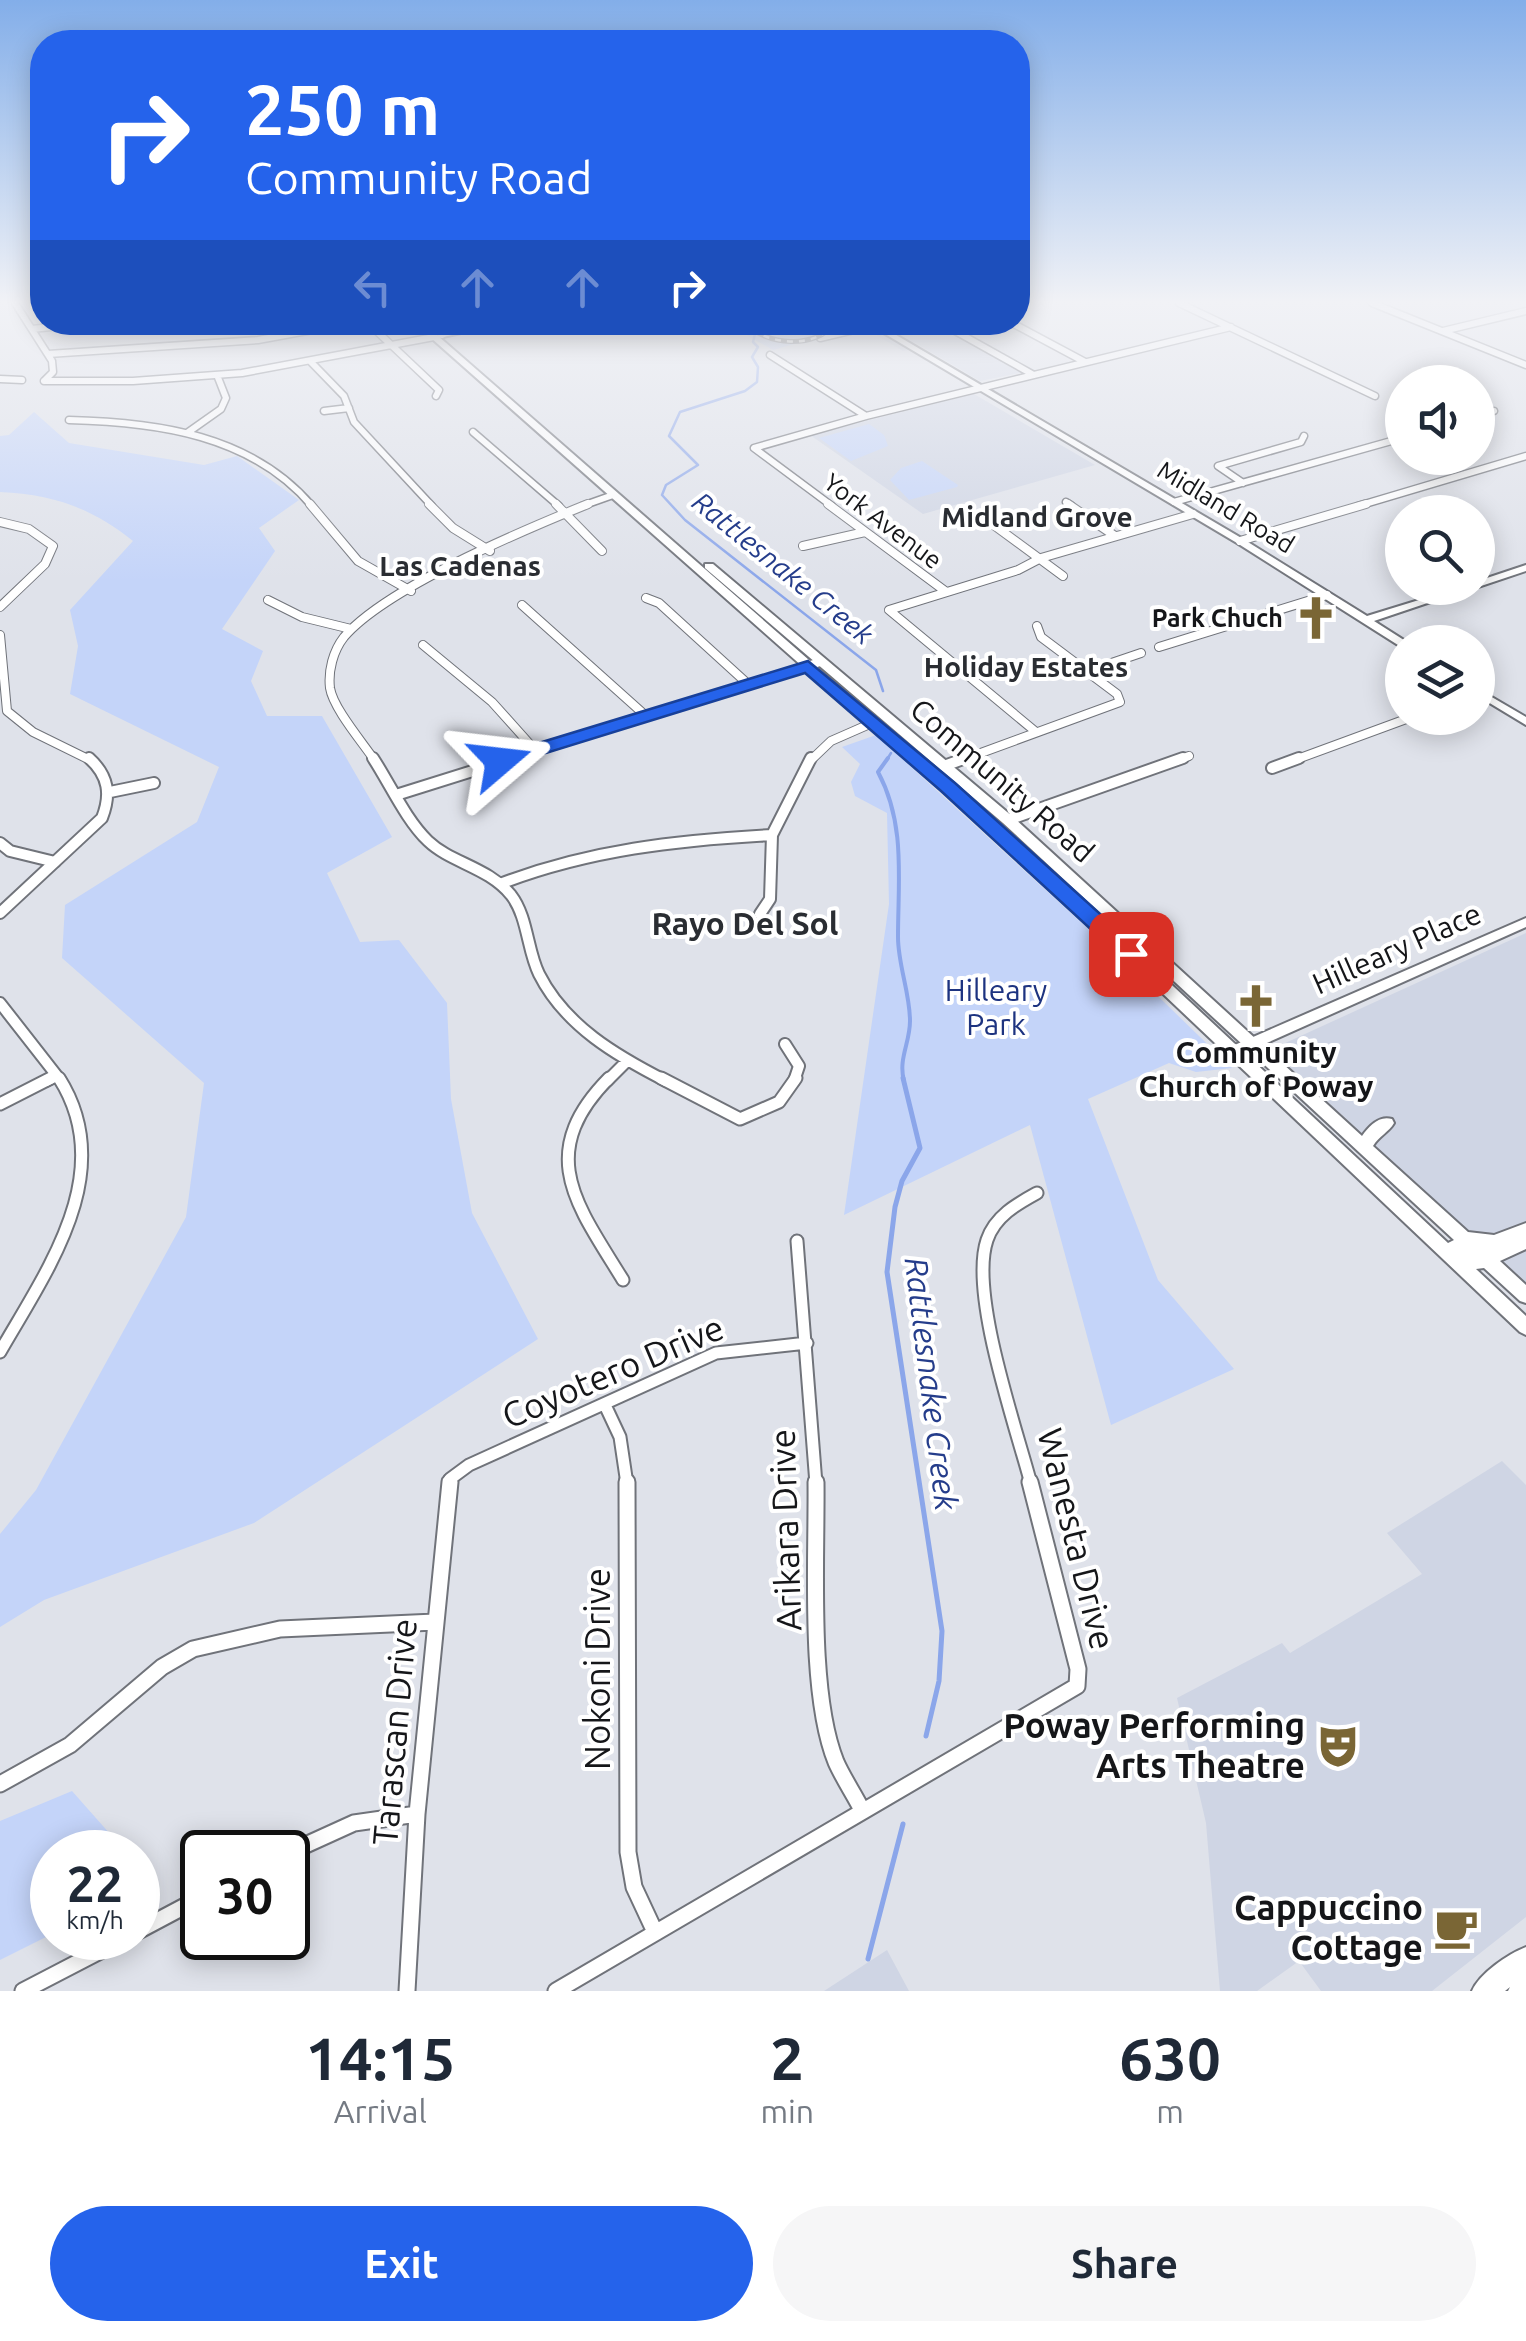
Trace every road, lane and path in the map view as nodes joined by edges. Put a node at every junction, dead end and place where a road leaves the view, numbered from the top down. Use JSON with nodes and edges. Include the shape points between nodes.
{"nodes":[{"id":1,"x":225,"y":396,"type":"edge"},
{"id":2,"x":344,"y":396,"type":"edge"},
{"id":3,"x":504,"y":396,"type":"edge"},
{"id":4,"x":510,"y":396,"type":"edge"},
{"id":5,"x":835,"y":396,"type":"edge"},
{"id":6,"x":946,"y":396,"type":"edge"},
{"id":7,"x":991,"y":396,"type":"edge"},
{"id":8,"x":350,"y":408,"type":"junction"},
{"id":9,"x":324,"y":411,"type":"dead end"},
{"id":10,"x":866,"y":416,"type":"junction"},
{"id":11,"x":69,"y":420,"type":"dead end"},
{"id":12,"x":473,"y":432,"type":"dead end"},
{"id":13,"x":186,"y":434,"type":"junction"},
{"id":14,"x":1304,"y":436,"type":"dead end"},
{"id":15,"x":1385,"y":443,"type":"edge"},
{"id":16,"x":1526,"y":456,"type":"edge"},
{"id":17,"x":589,"y":462,"type":"junction"},
{"id":18,"x":1244,"y":483,"type":"junction"},
{"id":19,"x":613,"y":495,"type":"junction"},
{"id":20,"x":1066,"y":502,"type":"dead end"},
{"id":21,"x":1174,"y":502,"type":"junction"},
{"id":22,"x":566,"y":512,"type":"junction"},
{"id":23,"x":1194,"y":514,"type":"junction"},
{"id":24,"x":652,"y":517,"type":"junction"},
{"id":25,"x":0,"y":522,"type":"edge"},
{"id":26,"x":991,"y":523,"type":"dead end"},
{"id":27,"x":865,"y":532,"type":"junction"},
{"id":28,"x":1115,"y":536,"type":"junction"},
{"id":29,"x":1240,"y":541,"type":"junction"},
{"id":30,"x":802,"y":546,"type":"dead end"},
{"id":31,"x":490,"y":551,"type":"junction"},
{"id":32,"x":602,"y":551,"type":"dead end"},
{"id":33,"x":1041,"y":558,"type":"junction"},
{"id":34,"x":1526,"y":568,"type":"edge"},
{"id":35,"x":1063,"y":576,"type":"dead end"},
{"id":36,"x":1495,"y":578,"type":"edge"},
{"id":37,"x":411,"y":591,"type":"junction"},
{"id":38,"x":945,"y":592,"type":"junction"},
{"id":39,"x":1327,"y":595,"type":"junction"},
{"id":40,"x":646,"y":598,"type":"dead end"},
{"id":41,"x":268,"y":600,"type":"dead end"},
{"id":42,"x":522,"y":605,"type":"dead end"},
{"id":43,"x":1413,"y":605,"type":"edge"},
{"id":44,"x":0,"y":606,"type":"edge"},
{"id":45,"x":1366,"y":620,"type":"junction"},
{"id":46,"x":1037,"y":626,"type":"dead end"},
{"id":47,"x":351,"y":630,"type":"junction"},
{"id":48,"x":1385,"y":632,"type":"edge"},
{"id":49,"x":0,"y":635,"type":"edge"},
{"id":50,"x":423,"y":645,"type":"dead end"},
{"id":51,"x":1159,"y":647,"type":"dead end"},
{"id":52,"x":1141,"y":653,"type":"dead end"},
{"id":53,"x":814,"y":664,"type":"junction"},
{"id":54,"x":1085,"y":672,"type":"junction"},
{"id":55,"x":2,"y":685,"type":"edge"},
{"id":56,"x":749,"y":685,"type":"junction"},
{"id":57,"x":1495,"y":703,"type":"edge"},
{"id":58,"x":646,"y":716,"type":"junction"},
{"id":59,"x":872,"y":722,"type":"junction"},
{"id":60,"x":1526,"y":722,"type":"edge"},
{"id":61,"x":1385,"y":727,"type":"edge"},
{"id":62,"x":1036,"y":732,"type":"junction"},
{"id":63,"x":894,"y":742,"type":"junction"},
{"id":64,"x":920,"y":746,"type":"junction"},
{"id":65,"x":535,"y":750,"type":"junction"},
{"id":66,"x":1189,"y":756,"type":"dead end"},
{"id":67,"x":944,"y":766,"type":"junction"},
{"id":68,"x":1272,"y":768,"type":"dead end"},
{"id":69,"x":154,"y":783,"type":"dead end"},
{"id":70,"x":110,"y":792,"type":"junction"},
{"id":71,"x":396,"y":795,"type":"junction"},
{"id":72,"x":1000,"y":823,"type":"junction"},
{"id":73,"x":772,"y":835,"type":"junction"},
{"id":74,"x":0,"y":843,"type":"edge"},
{"id":75,"x":55,"y":862,"type":"junction"},
{"id":76,"x":500,"y":884,"type":"junction"},
{"id":77,"x":0,"y":914,"type":"edge"},
{"id":78,"x":760,"y":914,"type":"dead end"},
{"id":79,"x":1526,"y":922,"type":"edge"},
{"id":80,"x":0,"y":1003,"type":"edge"},
{"id":81,"x":785,"y":1044,"type":"dead end"},
{"id":82,"x":1243,"y":1047,"type":"junction"},
{"id":83,"x":626,"y":1062,"type":"junction"},
{"id":84,"x":56,"y":1076,"type":"junction"},
{"id":85,"x":0,"y":1104,"type":"edge"},
{"id":86,"x":1386,"y":1123,"type":"dead end"},
{"id":87,"x":1364,"y":1147,"type":"junction"},
{"id":88,"x":1344,"y":1155,"type":"junction"},
{"id":89,"x":1037,"y":1192,"type":"dead end"},
{"id":90,"x":1526,"y":1230,"type":"edge"},
{"id":91,"x":1464,"y":1239,"type":"junction"},
{"id":92,"x":1526,"y":1240,"type":"edge"},
{"id":93,"x":797,"y":1242,"type":"dead end"},
{"id":94,"x":1488,"y":1261,"type":"junction"},
{"id":95,"x":623,"y":1280,"type":"dead end"},
{"id":96,"x":1526,"y":1296,"type":"edge"},
{"id":97,"x":1500,"y":1303,"type":"junction"},
{"id":98,"x":1526,"y":1309,"type":"edge"},
{"id":99,"x":1526,"y":1326,"type":"edge"},
{"id":100,"x":807,"y":1343,"type":"junction"},
{"id":101,"x":0,"y":1352,"type":"edge"},
{"id":102,"x":605,"y":1405,"type":"junction"},
{"id":103,"x":450,"y":1479,"type":"joint"},
{"id":104,"x":435,"y":1622,"type":"junction"},
{"id":105,"x":0,"y":1784,"type":"edge"},
{"id":106,"x":862,"y":1810,"type":"junction"},
{"id":107,"x":417,"y":1814,"type":"junction"},
{"id":108,"x":310,"y":1842,"type":"edge"},
{"id":109,"x":654,"y":1932,"type":"junction"},
{"id":110,"x":1526,"y":1959,"type":"edge"},
{"id":111,"x":84,"y":1960,"type":"edge"},
{"id":112,"x":24,"y":1991,"type":"edge"},
{"id":113,"x":407,"y":1991,"type":"edge"},
{"id":114,"x":556,"y":1991,"type":"edge"},
{"id":115,"x":1485,"y":1991,"type":"edge"}],
"edges":[{"from":1,"to":13,"type":"street","via":[[222,406]]},
{"from":2,"to":8,"type":"street"},
{"from":3,"to":19,"type":"main road","name":"Community Road"},
{"from":4,"to":17,"type":"main road","name":"Community Road"},
{"from":5,"to":10,"type":"street"},
{"from":6,"to":10,"type":"street"},
{"from":7,"to":21,"type":"main road","name":"Midland Road"},
{"from":8,"to":9,"type":"street"},
{"from":8,"to":31,"type":"street","via":[[354,422],[453,528]]},
{"from":10,"to":27,"type":"street","name":"York Avenue","via":[[754,450]]},
{"from":11,"to":13,"type":"street"},
{"from":12,"to":22,"type":"street"},
{"from":13,"to":37,"type":"street","via":[[237,447],[301,493],[358,561]]},
{"from":14,"to":18,"type":"street","via":[[1302,442],[1218,466]]},
{"from":15,"to":18,"type":"street"},
{"from":16,"to":29,"type":"street"},
{"from":17,"to":19,"type":"main road"},
{"from":17,"to":24,"type":"main road","name":"Community Road"},
{"from":18,"to":21,"type":"street"},
{"from":19,"to":22,"type":"street"},
{"from":19,"to":24,"type":"main road"},
{"from":19,"to":53,"type":"main road","name":"Community Road"},
{"from":20,"to":28,"type":"street"},
{"from":21,"to":23,"type":"main road","name":"Midland Road"},
{"from":22,"to":31,"type":"street"},
{"from":22,"to":32,"type":"street"},
{"from":23,"to":28,"type":"street"},
{"from":23,"to":29,"type":"main road","name":"Midland Road"},
{"from":24,"to":53,"type":"main road","name":"Community Road"},
{"from":25,"to":44,"type":"street","via":[[22,525],[52,546],[47,564]]},
{"from":26,"to":33,"type":"street"},
{"from":27,"to":30,"type":"street"},
{"from":27,"to":38,"type":"street","name":"York Avenue"},
{"from":28,"to":33,"type":"street"},
{"from":29,"to":39,"type":"main road","name":"Midland Road"},
{"from":31,"to":37,"type":"street"},
{"from":33,"to":35,"type":"street"},
{"from":33,"to":38,"type":"street"},
{"from":34,"to":36,"type":"main road"},
{"from":37,"to":47,"type":"street"},
{"from":38,"to":62,"type":"street","via":[[889,610]]},
{"from":39,"to":45,"type":"main road","name":"Midland Road"},
{"from":39,"to":51,"type":"street"},
{"from":40,"to":56,"type":"street","via":[[660,603]]},
{"from":41,"to":47,"type":"street"},
{"from":42,"to":58,"type":"street"},
{"from":43,"to":45,"type":"main road"},
{"from":45,"to":48,"type":"main road","name":"Midland Road"},
{"from":46,"to":54,"type":"street","via":[[1041,637]]},
{"from":47,"to":71,"type":"street","via":[[332,656],[332,694]]},
{"from":49,"to":55,"type":"street","via":[[6,650]]},
{"from":50,"to":65,"type":"street","via":[[492,702]]},
{"from":52,"to":54,"type":"street"},
{"from":53,"to":56,"type":"street"},
{"from":53,"to":59,"type":"main road","name":"Community Road"},
{"from":53,"to":64,"type":"main road","name":"Community Road"},
{"from":54,"to":62,"type":"street","via":[[1120,702]]},
{"from":55,"to":70,"type":"street","via":[[8,715],[73,745],[102,771]]},
{"from":56,"to":58,"type":"street"},
{"from":57,"to":60,"type":"main road"},
{"from":58,"to":65,"type":"street"},
{"from":59,"to":63,"type":"main road","name":"Community Road"},
{"from":59,"to":64,"type":"main road"},
{"from":59,"to":73,"type":"street","via":[[812,757]]},
{"from":61,"to":68,"type":"street"},
{"from":62,"to":67,"type":"street"},
{"from":63,"to":67,"type":"main road"},
{"from":63,"to":72,"type":"main road","name":"Community Road"},
{"from":64,"to":67,"type":"main road","name":"Community Road"},
{"from":65,"to":71,"type":"street"},
{"from":66,"to":72,"type":"street"},
{"from":67,"to":72,"type":"main road","name":"Community Road"},
{"from":69,"to":70,"type":"street"},
{"from":70,"to":75,"type":"street","via":[[102,818]]},
{"from":71,"to":76,"type":"street","via":[[429,842]]},
{"from":72,"to":82,"type":"main road","name":"Community Road"},
{"from":72,"to":82,"type":"main road","name":"Community Road","via":[[1045,854]]},
{"from":73,"to":76,"type":"street","via":[[602,850]]},
{"from":73,"to":78,"type":"street","via":[[770,900]]},
{"from":74,"to":75,"type":"street"},
{"from":75,"to":77,"type":"street"},
{"from":76,"to":83,"type":"street","via":[[518,906],[548,990]]},
{"from":79,"to":82,"type":"main road","name":"Hilleary Place"},
{"from":80,"to":84,"type":"street"},
{"from":81,"to":83,"type":"street","via":[[799,1066],[787,1094],[768,1111],[740,1119]]},
{"from":82,"to":87,"type":"main road","name":"Community Road"},
{"from":82,"to":88,"type":"main road","name":"Community Road"},
{"from":83,"to":95,"type":"street","via":[[576,1121],[567,1153],[574,1192]]},
{"from":84,"to":85,"type":"street"},
{"from":84,"to":101,"type":"street","via":[[84,1134],[86,1169],[64,1236]]},
{"from":86,"to":87,"type":"main road"},
{"from":87,"to":91,"type":"main road","name":"Community Road"},
{"from":88,"to":94,"type":"main road","via":[[1469,1260]]},
{"from":88,"to":97,"type":"main road","name":"Community Road"},
{"from":89,"to":106,"type":"street","name":"Wanesta Drive","via":[[992,1224],[982,1249],[983,1280],[1080,1677],[1069,1692]]},
{"from":90,"to":91,"type":"main road","via":[[1495,1242]]},
{"from":91,"to":94,"type":"main road","name":"Community Road"},
{"from":92,"to":94,"type":"main road"},
{"from":93,"to":100,"type":"street","name":"Arikara Drive"},
{"from":94,"to":96,"type":"main road","name":"Community Road"},
{"from":97,"to":98,"type":"main road","via":[[1511,1300]]},
{"from":97,"to":99,"type":"main road","name":"Community Road"},
{"from":100,"to":102,"type":"street","name":"Coyotero Drive","via":[[722,1351]]},
{"from":100,"to":106,"type":"street","name":"Arikara Drive","via":[[825,1721],[836,1762]]},
{"from":102,"to":103,"type":"street","name":"Coyotero Drive"},
{"from":102,"to":109,"type":"street","name":"Nokoni Drive","via":[[627,1470],[628,1852],[634,1887]]},
{"from":103,"to":104,"type":"street","name":"Tarascan Drive"},
{"from":104,"to":105,"type":"street","via":[[254,1632],[193,1650],[153,1674],[80,1738]]},
{"from":104,"to":107,"type":"street","name":"Tarascan Drive"},
{"from":106,"to":109,"type":"street","name":"Wanesta Drive"},
{"from":107,"to":108,"type":"street","via":[[354,1823]]},
{"from":107,"to":113,"type":"street","name":"Tarascan Drive"},
{"from":109,"to":114,"type":"street","name":"Wanesta Drive"},
{"from":110,"to":115,"type":"main road"},
{"from":111,"to":112,"type":"street"}]}
